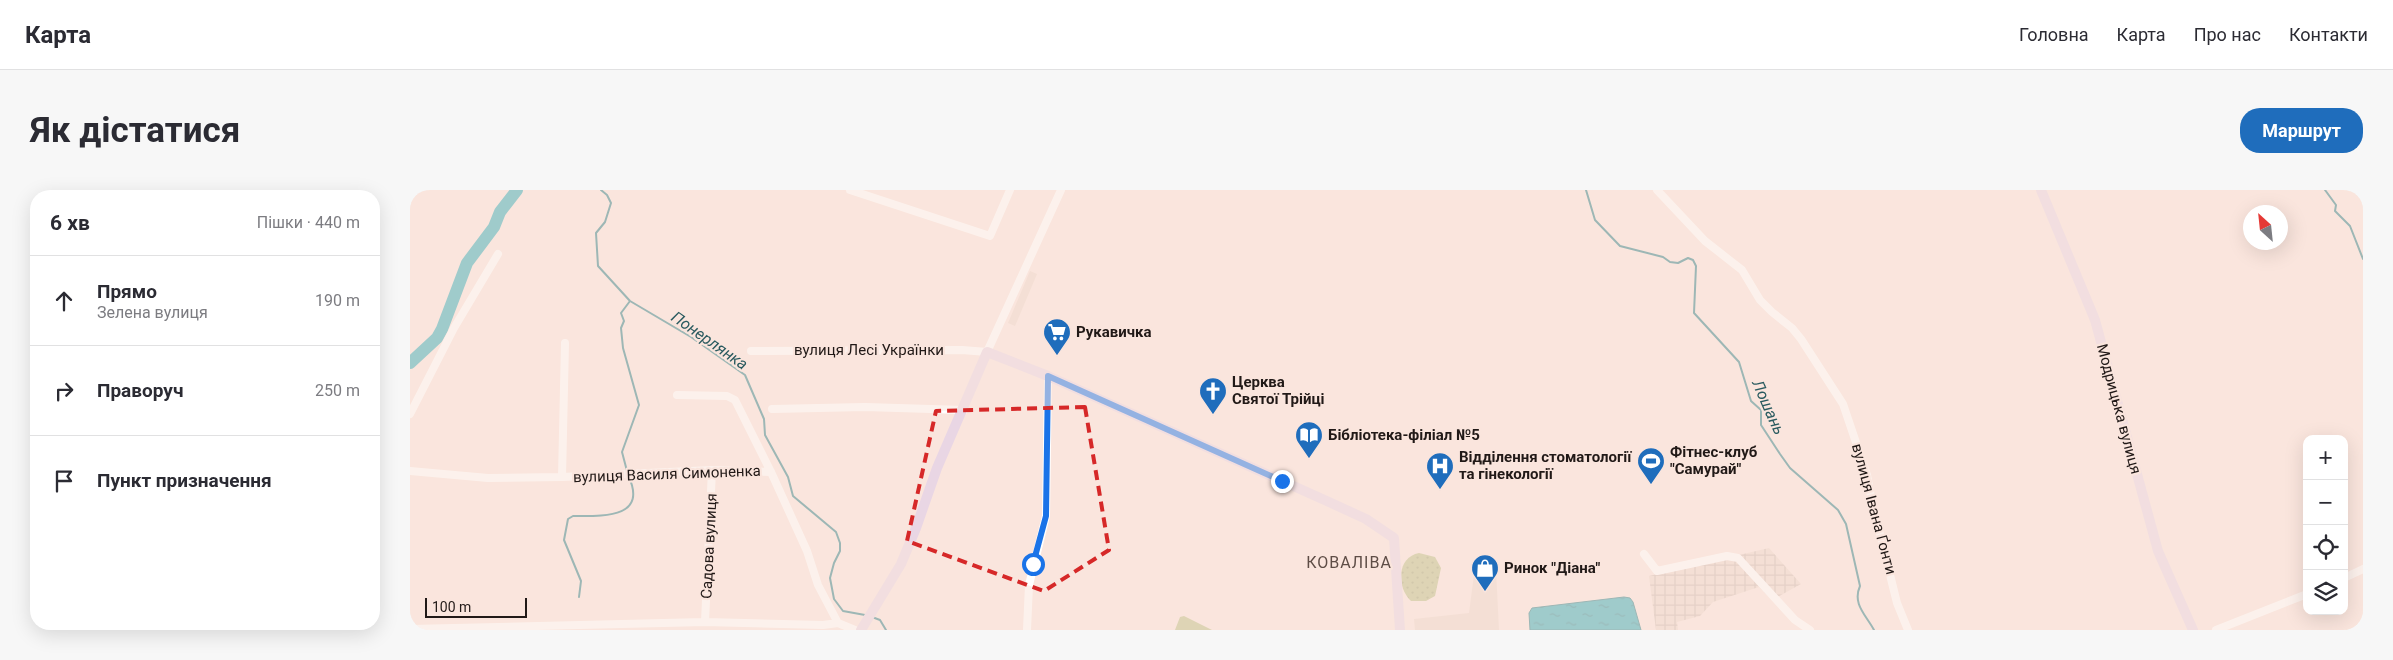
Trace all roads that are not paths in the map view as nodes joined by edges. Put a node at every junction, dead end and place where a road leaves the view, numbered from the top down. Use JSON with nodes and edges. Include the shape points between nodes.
{"nodes":[{"id":1,"x":850,"y":190,"type":"edge"},
{"id":2,"x":1010,"y":190,"type":"edge"},
{"id":3,"x":1061,"y":190,"type":"edge"},
{"id":4,"x":1657,"y":190,"type":"edge"},
{"id":5,"x":2041,"y":190,"type":"edge"},
{"id":6,"x":498,"y":254,"type":"dead end"},
{"id":7,"x":565,"y":342,"type":"dead end"},
{"id":8,"x":751,"y":351,"type":"dead end"},
{"id":9,"x":987,"y":352,"type":"junction"},
{"id":10,"x":1048,"y":376,"type":"junction"},
{"id":11,"x":677,"y":395,"type":"dead end"},
{"id":12,"x":772,"y":409,"type":"dead end"},
{"id":13,"x":964,"y":410,"type":"junction"},
{"id":14,"x":410,"y":414,"type":"edge"},
{"id":15,"x":712,"y":470,"type":"junction"},
{"id":16,"x":410,"y":471,"type":"edge"},
{"id":17,"x":772,"y":472,"type":"junction"},
{"id":18,"x":562,"y":477,"type":"junction"},
{"id":19,"x":1644,"y":554,"type":"dead end"},
{"id":20,"x":2363,"y":569,"type":"edge"},
{"id":21,"x":2348,"y":576,"type":"edge"},
{"id":22,"x":2303,"y":596,"type":"edge"},
{"id":23,"x":705,"y":622,"type":"junction"},
{"id":24,"x":838,"y":623,"type":"junction"},
{"id":25,"x":863,"y":626,"type":"edge"},
{"id":26,"x":544,"y":627,"type":"edge"},
{"id":27,"x":410,"y":629,"type":"edge"},
{"id":28,"x":855,"y":630,"type":"edge"},
{"id":29,"x":1027,"y":630,"type":"edge"},
{"id":30,"x":1400,"y":630,"type":"edge"},
{"id":31,"x":1810,"y":630,"type":"edge"},
{"id":32,"x":1908,"y":630,"type":"edge"},
{"id":33,"x":2193,"y":630,"type":"edge"},
{"id":34,"x":2216,"y":630,"type":"edge"}],
"edges":[{"from":1,"to":2,"type":"street","via":[[990,236]]},
{"from":3,"to":9,"type":"street"},
{"from":4,"to":32,"type":"street","name":"вулиця Івана Ґонти","via":[[1705,240],[1742,270],[1760,300],[1801,339],[1843,404],[1867,475],[1898,602]]},
{"from":5,"to":33,"type":"street","name":"Модрицька вулиця","via":[[2095,320],[2158,551]]},
{"from":6,"to":14,"type":"street","via":[[454,328]]},
{"from":7,"to":18,"type":"street","name":"вулиця Василя Симоненка"},
{"from":8,"to":9,"type":"street","name":"вулиця Лесі Українки"},
{"from":9,"to":10,"type":"street"},
{"from":9,"to":13,"type":"street"},
{"from":10,"to":29,"type":"street","via":[[1046,516],[1030,585]]},
{"from":10,"to":30,"type":"street","via":[[1366,519],[1387,532],[1394,538]]},
{"from":11,"to":17,"type":"street","name":"вулиця Василя Симоненка","via":[[727,396],[735,400]]},
{"from":12,"to":13,"type":"street"},
{"from":13,"to":25,"type":"street","via":[[901,564]]},
{"from":15,"to":17,"type":"street","name":"вулиця Василя Симоненка"},
{"from":15,"to":18,"type":"street","name":"вулиця Василя Симоненка"},
{"from":15,"to":23,"type":"street","name":"Садова вулиця"},
{"from":16,"to":18,"type":"street","name":"вулиця Василя Симоненка","via":[[488,478]]},
{"from":17,"to":24,"type":"street","name":"вулиця Василя Симоненка","via":[[818,585]]},
{"from":19,"to":31,"type":"street","via":[[1657,572],[1727,556],[1738,558],[1795,620]]},
{"from":20,"to":21,"type":"street"},
{"from":22,"to":34,"type":"street"},
{"from":23,"to":24,"type":"street"},
{"from":23,"to":26,"type":"street"},
{"from":24,"to":28,"type":"street"},
{"from":26,"to":27,"type":"street"}]}
